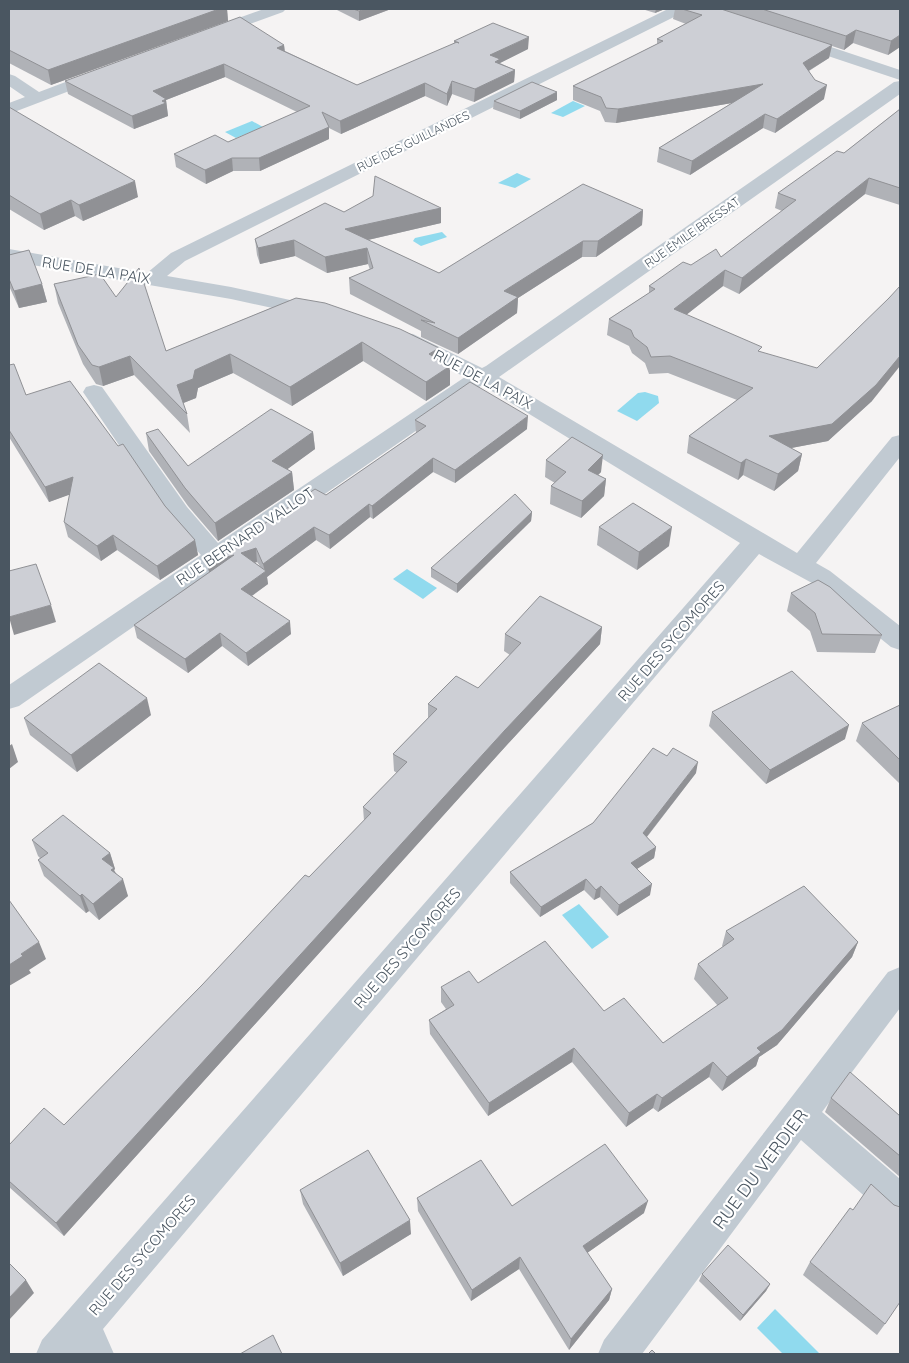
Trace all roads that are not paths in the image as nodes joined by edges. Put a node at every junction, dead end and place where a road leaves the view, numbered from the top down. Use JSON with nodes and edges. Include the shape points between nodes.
{"nodes":[{"id":1,"x":278,"y":9,"type":"edge"},
{"id":2,"x":680,"y":9,"type":"edge"},
{"id":3,"x":257,"y":12,"type":"edge"},
{"id":4,"x":782,"y":36,"type":"edge"},
{"id":5,"x":199,"y":38,"type":"edge"},
{"id":6,"x":117,"y":68,"type":"edge"},
{"id":7,"x":900,"y":75,"type":"edge"},
{"id":8,"x":9,"y":80,"type":"edge"},
{"id":9,"x":900,"y":86,"type":"edge"},
{"id":10,"x":37,"y":98,"type":"junction"},
{"id":11,"x":9,"y":109,"type":"edge"},
{"id":12,"x":9,"y":255,"type":"edge"},
{"id":13,"x":152,"y":279,"type":"junction"},
{"id":14,"x":342,"y":318,"type":"edge"},
{"id":15,"x":384,"y":332,"type":"edge"},
{"id":16,"x":482,"y":377,"type":"junction"},
{"id":17,"x":94,"y":392,"type":"dead end"},
{"id":18,"x":900,"y":442,"type":"edge"},
{"id":19,"x":756,"y":541,"type":"junction"},
{"id":20,"x":216,"y":556,"type":"junction"},
{"id":21,"x":800,"y":566,"type":"junction"},
{"id":22,"x":900,"y":640,"type":"edge"},
{"id":23,"x":9,"y":699,"type":"edge"},
{"id":24,"x":900,"y":982,"type":"edge"},
{"id":25,"x":800,"y":1116,"type":"junction"},
{"id":26,"x":900,"y":1203,"type":"edge"},
{"id":27,"x":88,"y":1340,"type":"edge"},
{"id":28,"x":56,"y":1354,"type":"edge"},
{"id":29,"x":618,"y":1354,"type":"edge"}],
"edges":[{"from":1,"to":3,"type":"street"},
{"from":2,"to":13,"type":"street","name":"RUE DES GUILLANDES","via":[[178,257]]},
{"from":3,"to":5,"type":"street"},
{"from":4,"to":7,"type":"street"},
{"from":6,"to":10,"type":"street"},
{"from":8,"to":10,"type":"street"},
{"from":9,"to":16,"type":"street","name":"RUE ÉMILE BRESSAT","via":[[501,367]]},
{"from":10,"to":11,"type":"street"},
{"from":12,"to":13,"type":"street","name":"RUE DE LA PAIX"},
{"from":13,"to":14,"type":"street","name":"RUE DE LA PAIX"},
{"from":15,"to":16,"type":"street","name":"RUE DE LA PAIX"},
{"from":16,"to":19,"type":"street","name":"RUE DE LA PAIX"},
{"from":16,"to":20,"type":"street","name":"RUE BERNARD VALLOT","via":[[459,389]]},
{"from":17,"to":20,"type":"street","via":[[178,513]]},
{"from":18,"to":21,"type":"street"},
{"from":19,"to":21,"type":"street","name":"RUE DE LA PAIX"},
{"from":19,"to":27,"type":"street","name":"RUE DES SYCOMORES"},
{"from":20,"to":23,"type":"street","name":"RUE BERNARD VALLOT"},
{"from":21,"to":22,"type":"street","name":"RUE DE LA PAIX","via":[[840,590]]},
{"from":24,"to":25,"type":"street","name":"RUE DU VERDIER"},
{"from":25,"to":26,"type":"street"},
{"from":25,"to":29,"type":"street","name":"RUE DU VERDIER"},
{"from":27,"to":28,"type":"street","name":"RUE DES SYCOMORES"}]}
